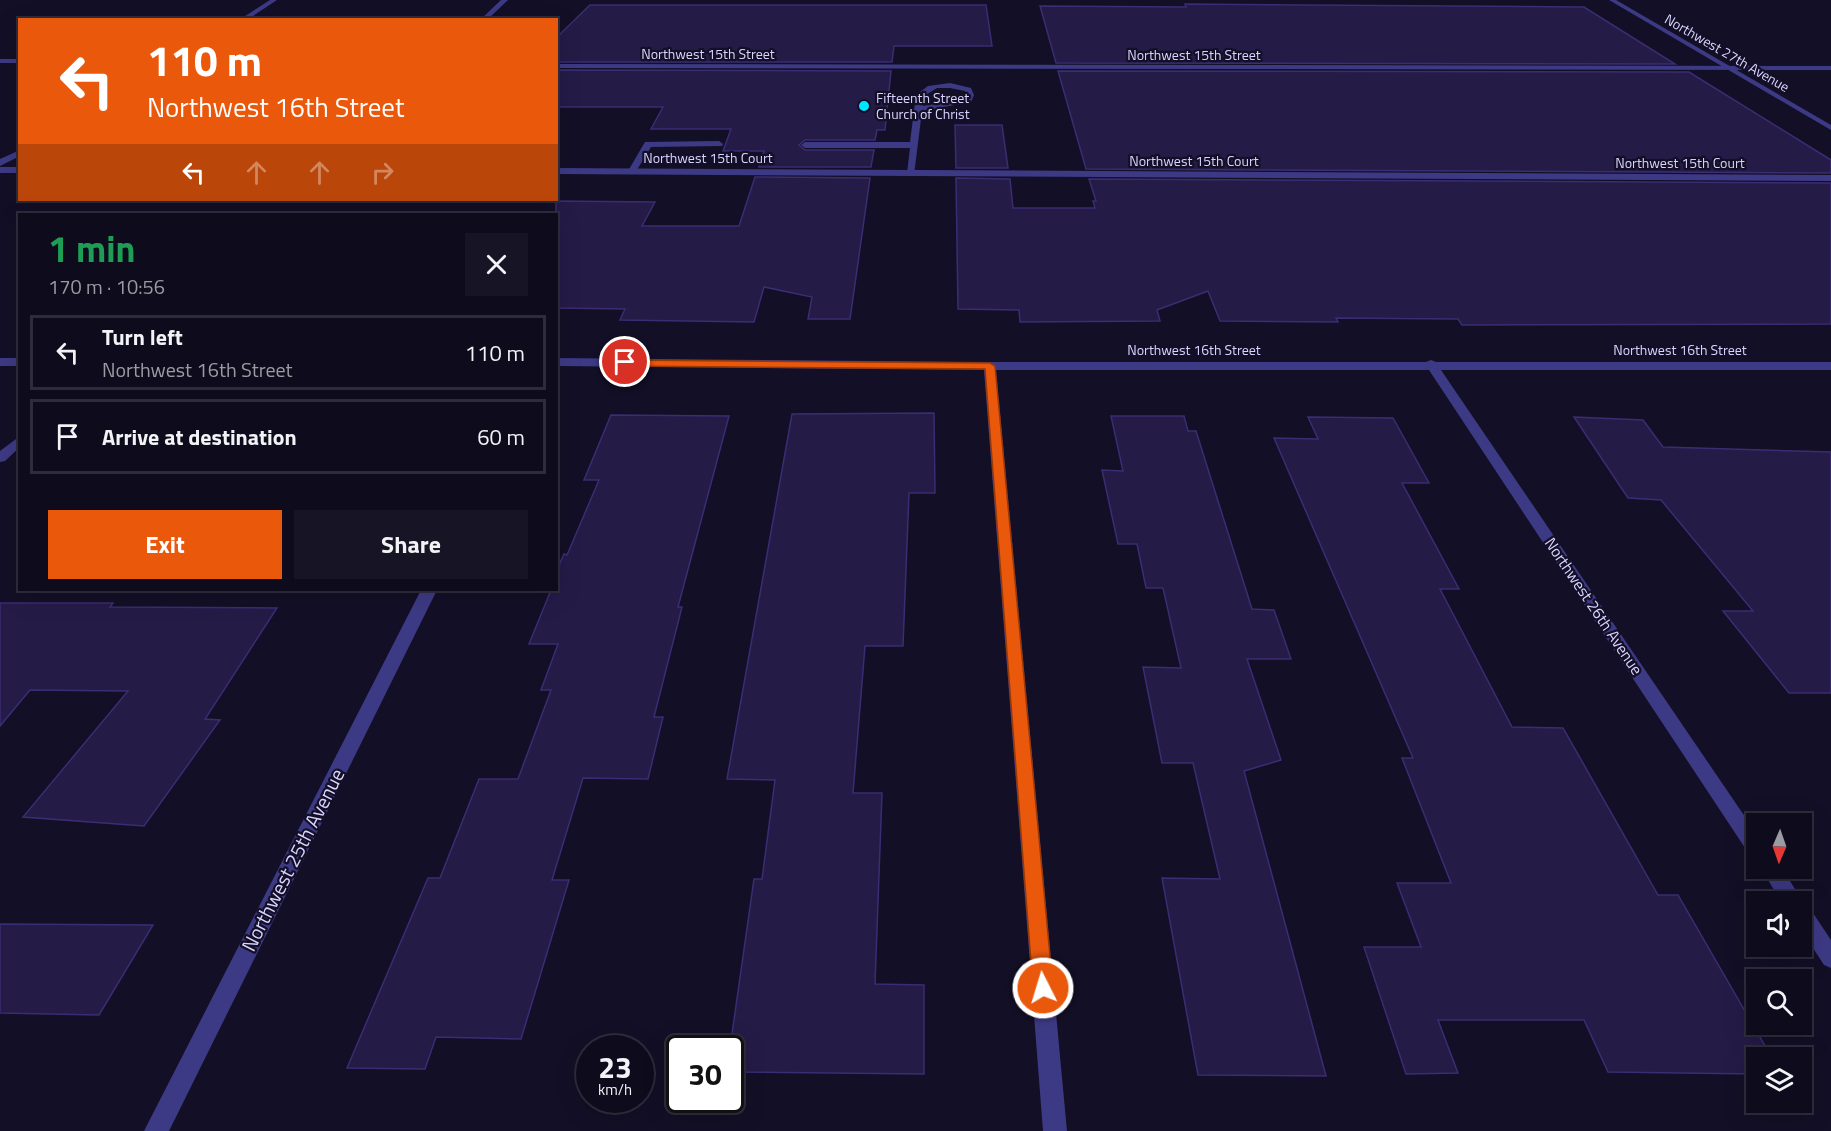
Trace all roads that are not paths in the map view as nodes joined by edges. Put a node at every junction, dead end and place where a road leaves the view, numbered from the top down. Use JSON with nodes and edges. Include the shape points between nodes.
{"nodes":[{"id":1,"x":274,"y":0,"type":"edge"},
{"id":2,"x":505,"y":0,"type":"edge"},
{"id":3,"x":1612,"y":0,"type":"edge"},
{"id":4,"x":245,"y":18,"type":"edge"},
{"id":5,"x":485,"y":18,"type":"edge"},
{"id":6,"x":0,"y":61,"type":"edge"},
{"id":7,"x":18,"y":61,"type":"edge"},
{"id":8,"x":558,"y":66,"type":"edge"},
{"id":9,"x":1730,"y":68,"type":"junction"},
{"id":10,"x":1831,"y":68,"type":"edge"},
{"id":11,"x":918,"y":109,"type":"junction"},
{"id":12,"x":1831,"y":128,"type":"edge"},
{"id":13,"x":719,"y":144,"type":"dead end"},
{"id":14,"x":805,"y":145,"type":"dead end"},
{"id":15,"x":914,"y":145,"type":"junction"},
{"id":16,"x":18,"y":153,"type":"edge"},
{"id":17,"x":0,"y":163,"type":"edge"},
{"id":18,"x":0,"y":170,"type":"edge"},
{"id":19,"x":18,"y":170,"type":"edge"},
{"id":20,"x":558,"y":171,"type":"edge"},
{"id":21,"x":632,"y":171,"type":"junction"},
{"id":22,"x":911,"y":173,"type":"junction"},
{"id":23,"x":1831,"y":178,"type":"edge"},
{"id":24,"x":0,"y":362,"type":"edge"},
{"id":25,"x":18,"y":362,"type":"edge"},
{"id":26,"x":558,"y":362,"type":"edge"},
{"id":27,"x":1431,"y":364,"type":"junction"},
{"id":28,"x":990,"y":366,"type":"junction"},
{"id":29,"x":1831,"y":366,"type":"edge"},
{"id":30,"x":18,"y":442,"type":"edge"},
{"id":31,"x":0,"y":458,"type":"edge"},
{"id":32,"x":428,"y":591,"type":"edge"},
{"id":33,"x":1746,"y":833,"type":"edge"},
{"id":34,"x":1812,"y":929,"type":"edge"},
{"id":35,"x":1831,"y":958,"type":"edge"},
{"id":36,"x":156,"y":1131,"type":"edge"},
{"id":37,"x":1055,"y":1131,"type":"edge"}],
"edges":[{"from":1,"to":4,"type":"street"},
{"from":2,"to":5,"type":"street"},
{"from":3,"to":9,"type":"street","name":"Northwest 27th Avenue"},
{"from":6,"to":7,"type":"street"},
{"from":8,"to":9,"type":"street","name":"Northwest 15th Street"},
{"from":9,"to":10,"type":"street","name":"Northwest 15th Street"},
{"from":9,"to":12,"type":"street","name":"Northwest 27th Avenue"},
{"from":11,"to":11,"type":"street","via":[[920,95],[933,87],[960,87],[970,95],[959,103]]},
{"from":11,"to":15,"type":"street"},
{"from":13,"to":21,"type":"street","via":[[648,144]]},
{"from":14,"to":15,"type":"street"},
{"from":15,"to":22,"type":"street"},
{"from":16,"to":17,"type":"street"},
{"from":18,"to":19,"type":"street"},
{"from":20,"to":21,"type":"street","name":"Northwest 15th Court"},
{"from":21,"to":22,"type":"street","name":"Northwest 15th Court"},
{"from":22,"to":23,"type":"street","name":"Northwest 15th Court"},
{"from":24,"to":25,"type":"street"},
{"from":26,"to":28,"type":"street","name":"Northwest 16th Street"},
{"from":27,"to":28,"type":"street","name":"Northwest 16th Street"},
{"from":27,"to":29,"type":"street","name":"Northwest 16th Street"},
{"from":27,"to":33,"type":"street","name":"Northwest 26th Avenue"},
{"from":28,"to":37,"type":"street"},
{"from":30,"to":31,"type":"street"},
{"from":32,"to":36,"type":"street","name":"Northwest 25th Avenue"},
{"from":34,"to":35,"type":"street"}]}
